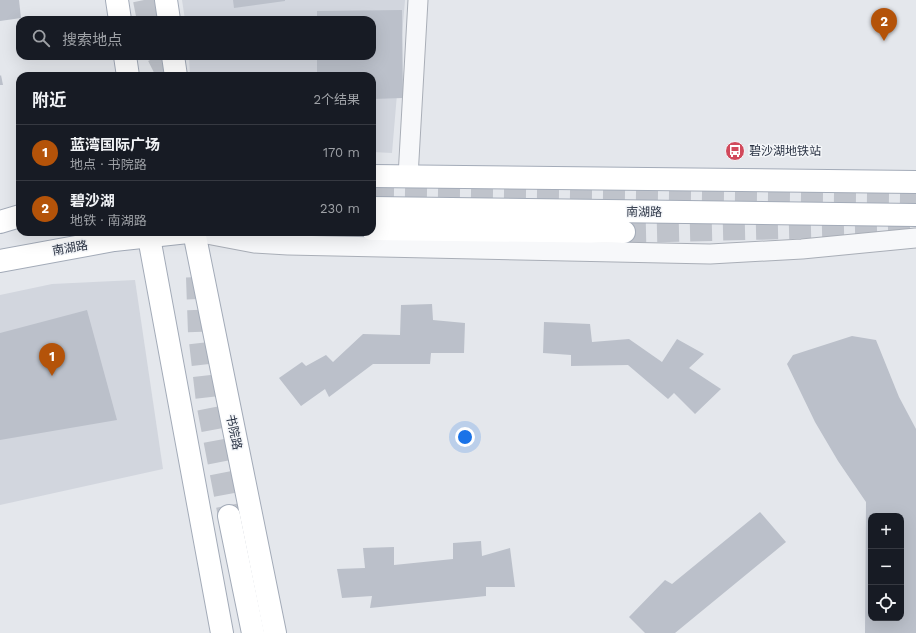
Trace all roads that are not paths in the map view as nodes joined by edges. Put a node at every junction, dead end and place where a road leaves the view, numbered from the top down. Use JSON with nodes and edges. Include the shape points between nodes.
{"nodes":[{"id":1,"x":118,"y":0,"type":"edge"},
{"id":2,"x":166,"y":0,"type":"edge"},
{"id":3,"x":418,"y":0,"type":"edge"},
{"id":4,"x":120,"y":16,"type":"edge"},
{"id":5,"x":168,"y":16,"type":"edge"},
{"id":6,"x":126,"y":60,"type":"edge"},
{"id":7,"x":174,"y":60,"type":"edge"},
{"id":8,"x":128,"y":72,"type":"edge"},
{"id":9,"x":175,"y":72,"type":"edge"},
{"id":10,"x":376,"y":176,"type":"edge"},
{"id":11,"x":408,"y":177,"type":"junction"},
{"id":12,"x":916,"y":182,"type":"edge"},
{"id":13,"x":376,"y":208,"type":"edge"},
{"id":14,"x":916,"y":215,"type":"edge"},
{"id":15,"x":16,"y":217,"type":"edge"},
{"id":16,"x":0,"y":222,"type":"edge"},
{"id":17,"x":376,"y":229,"type":"edge"},
{"id":18,"x":624,"y":232,"type":"tunnel mouth"},
{"id":19,"x":137,"y":236,"type":"edge"},
{"id":20,"x":148,"y":236,"type":"edge"},
{"id":21,"x":196,"y":236,"type":"edge"},
{"id":22,"x":216,"y":236,"type":"edge"},
{"id":23,"x":916,"y":238,"type":"edge"},
{"id":24,"x":0,"y":261,"type":"edge"},
{"id":25,"x":229,"y":516,"type":"tunnel mouth"},
{"id":26,"x":222,"y":633,"type":"edge"},
{"id":27,"x":253,"y":633,"type":"edge"},
{"id":28,"x":275,"y":633,"type":"edge"}],
"edges":[{"from":1,"to":4,"type":"main road"},
{"from":2,"to":5,"type":"main road"},
{"from":3,"to":11,"type":"street"},
{"from":6,"to":8,"type":"main road"},
{"from":7,"to":9,"type":"main road"},
{"from":10,"to":11,"type":"main road"},
{"from":11,"to":12,"type":"main road"},
{"from":13,"to":14,"type":"main road","name":"南湖路"},
{"from":15,"to":16,"type":"main road"},
{"from":17,"to":18,"type":"main road"},
{"from":19,"to":24,"type":"main road","name":"南湖路"},
{"from":20,"to":26,"type":"main road"},
{"from":21,"to":28,"type":"main road","name":"书院路"},
{"from":22,"to":23,"type":"street","via":[[254,243],[710,254],[802,249]]},
{"from":25,"to":27,"type":"main road"}]}
